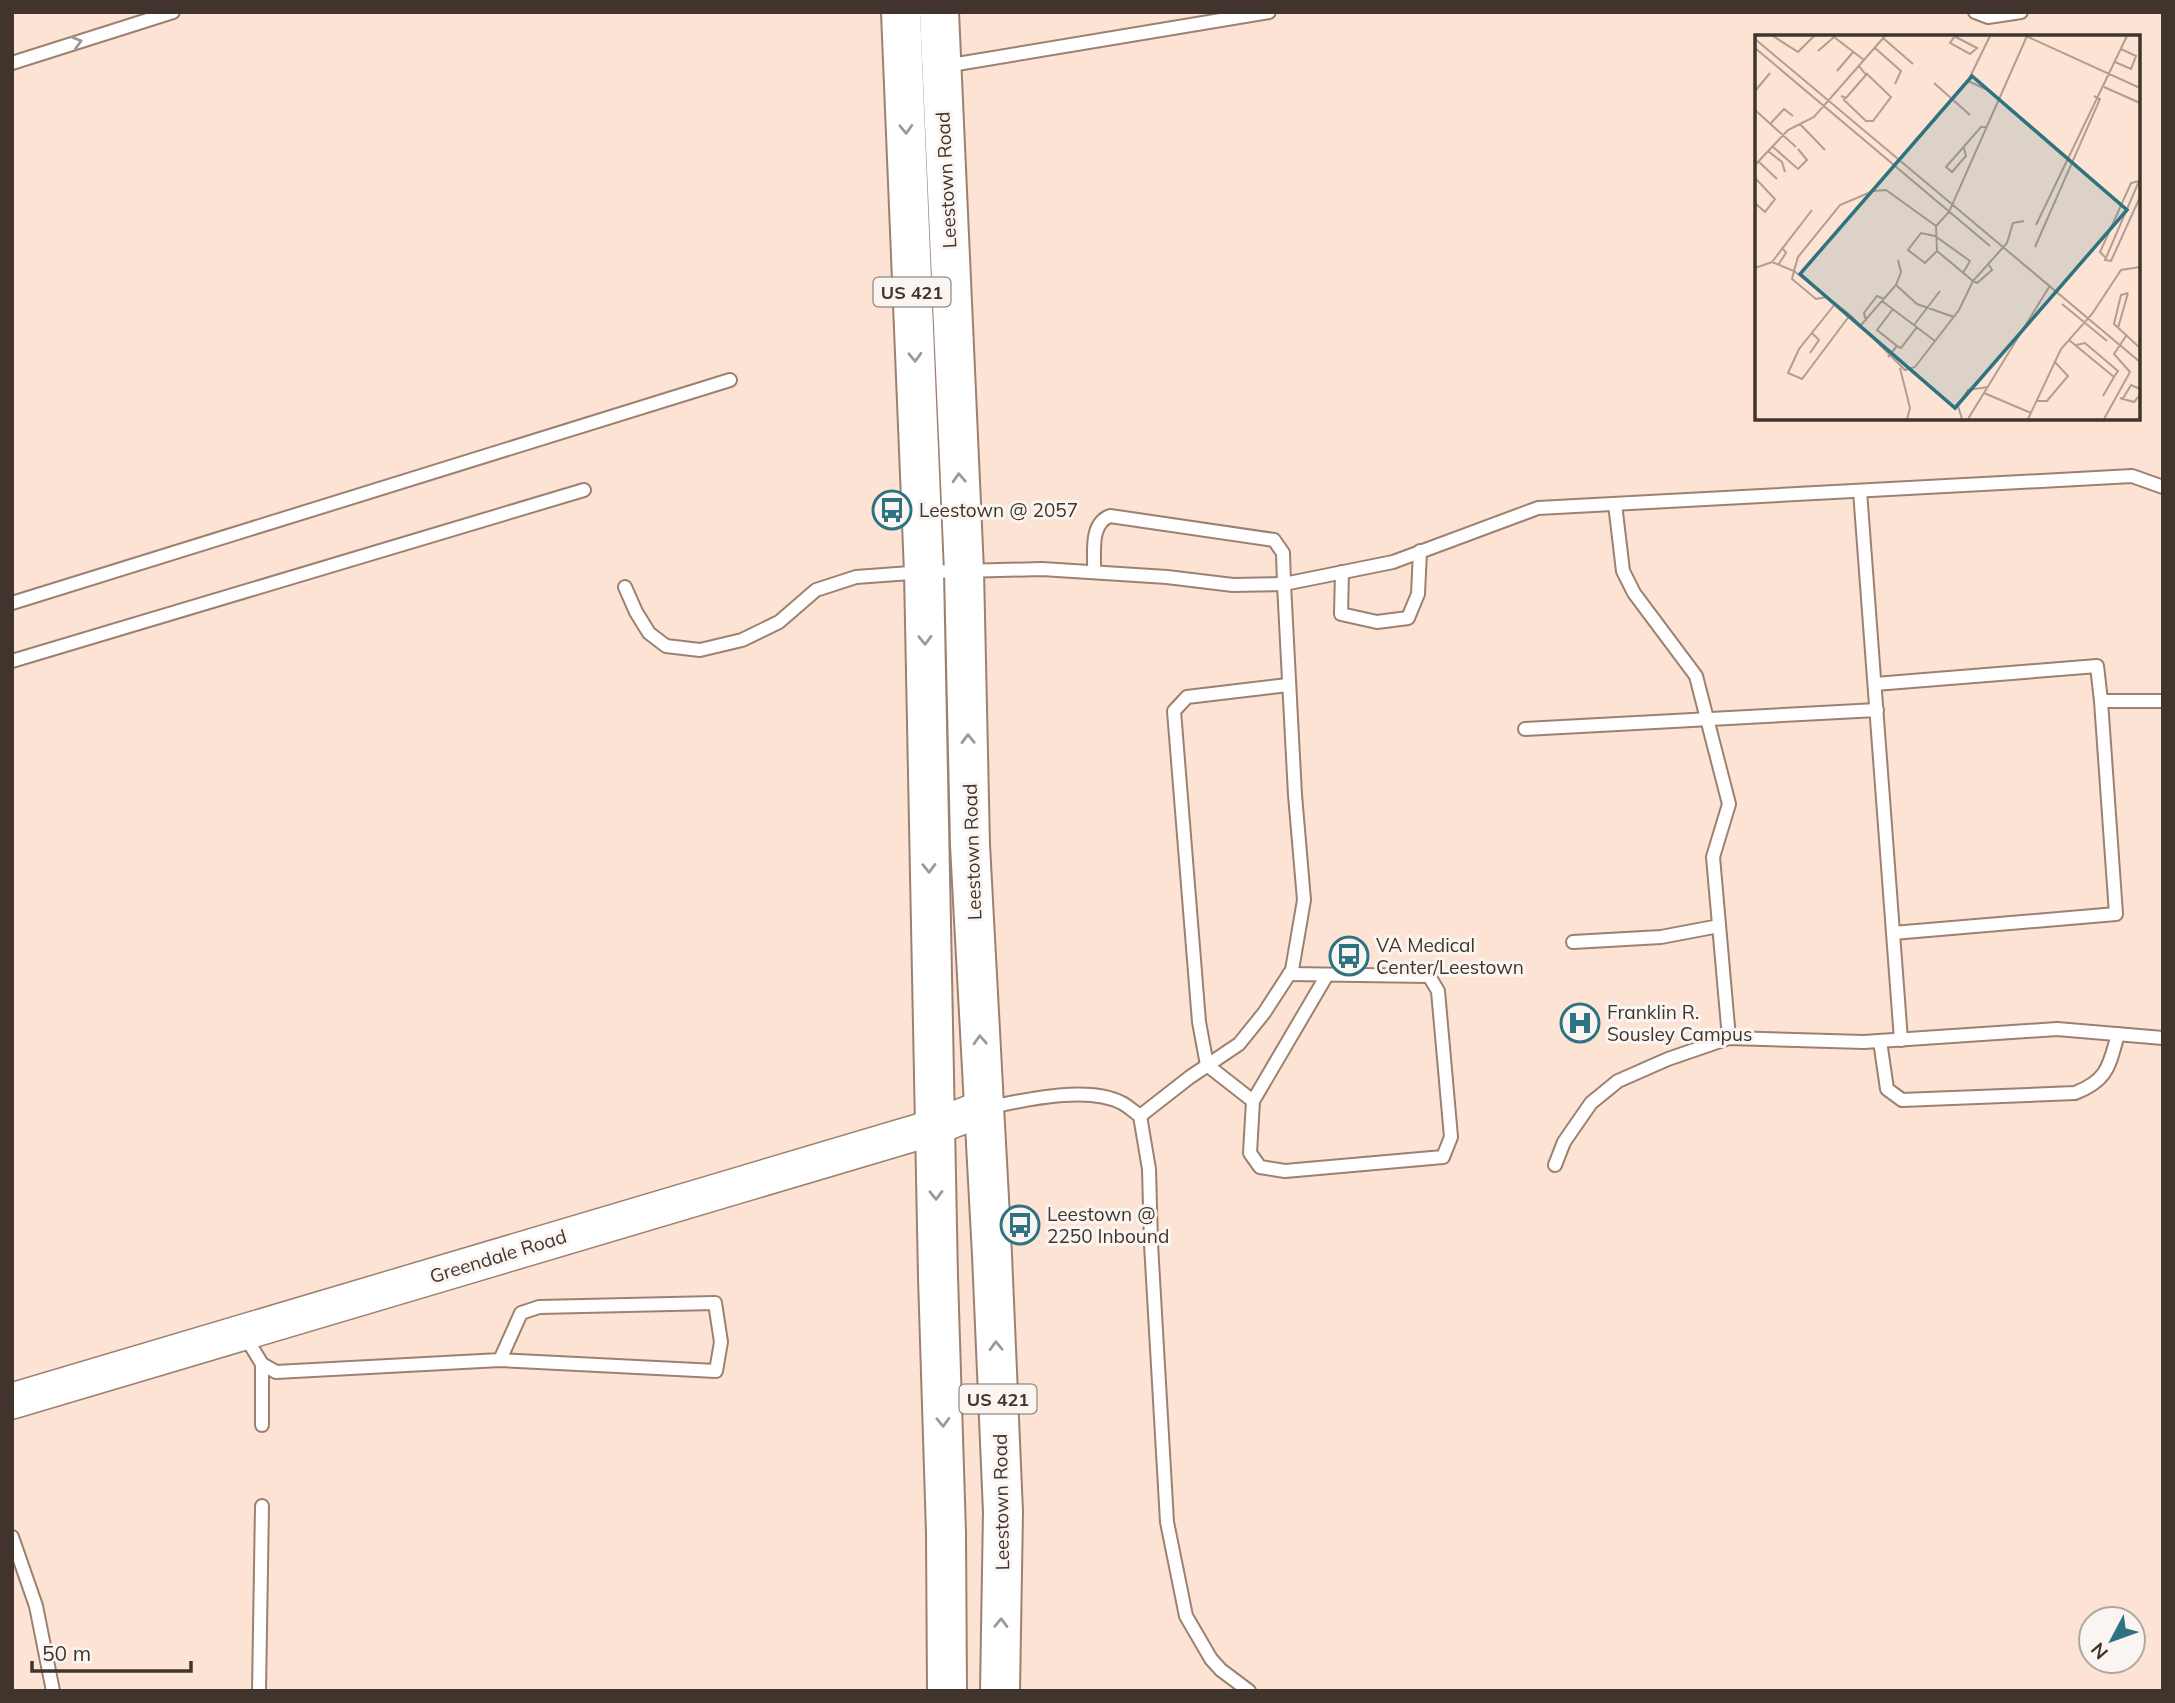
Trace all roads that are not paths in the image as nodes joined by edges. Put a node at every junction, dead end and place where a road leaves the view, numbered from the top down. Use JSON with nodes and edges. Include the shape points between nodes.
{"nodes":[{"id":1,"x":173,"y":12,"type":"edge"},
{"id":2,"x":901,"y":12,"type":"edge"},
{"id":3,"x":939,"y":12,"type":"edge"},
{"id":4,"x":1269,"y":12,"type":"edge"},
{"id":5,"x":1975,"y":12,"type":"edge"},
{"id":6,"x":2021,"y":12,"type":"edge"},
{"id":7,"x":12,"y":63,"type":"edge"},
{"id":8,"x":922,"y":69,"type":"junction"},
{"id":9,"x":730,"y":380,"type":"dead end"},
{"id":10,"x":2163,"y":488,"type":"edge"},
{"id":11,"x":584,"y":491,"type":"dead end"},
{"id":12,"x":1860,"y":491,"type":"junction"},
{"id":13,"x":1615,"y":503,"type":"junction"},
{"id":14,"x":1420,"y":551,"type":"junction"},
{"id":15,"x":964,"y":570,"type":"junction"},
{"id":16,"x":924,"y":572,"type":"junction"},
{"id":17,"x":1094,"y":572,"type":"junction"},
{"id":18,"x":1342,"y":572,"type":"junction"},
{"id":19,"x":1284,"y":584,"type":"junction"},
{"id":20,"x":625,"y":587,"type":"dead end"},
{"id":21,"x":12,"y":603,"type":"edge"},
{"id":22,"x":12,"y":661,"type":"edge"},
{"id":23,"x":1875,"y":684,"type":"junction"},
{"id":24,"x":1289,"y":685,"type":"junction"},
{"id":25,"x":2101,"y":701,"type":"junction"},
{"id":26,"x":2163,"y":701,"type":"edge"},
{"id":27,"x":1877,"y":710,"type":"junction"},
{"id":28,"x":1707,"y":720,"type":"junction"},
{"id":29,"x":1525,"y":729,"type":"dead end"},
{"id":30,"x":1719,"y":926,"type":"junction"},
{"id":31,"x":1893,"y":933,"type":"junction"},
{"id":32,"x":1573,"y":942,"type":"dead end"},
{"id":33,"x":1289,"y":974,"type":"junction"},
{"id":34,"x":1327,"y":975,"type":"junction"},
{"id":35,"x":2118,"y":1034,"type":"junction"},
{"id":36,"x":1729,"y":1038,"type":"junction"},
{"id":37,"x":2163,"y":1038,"type":"edge"},
{"id":38,"x":1901,"y":1040,"type":"junction"},
{"id":39,"x":1880,"y":1041,"type":"junction"},
{"id":40,"x":1207,"y":1065,"type":"junction"},
{"id":41,"x":1253,"y":1101,"type":"junction"},
{"id":42,"x":983,"y":1108,"type":"junction"},
{"id":43,"x":1140,"y":1116,"type":"junction"},
{"id":44,"x":935,"y":1127,"type":"junction"},
{"id":45,"x":1555,"y":1165,"type":"dead end"},
{"id":46,"x":242,"y":1332,"type":"junction"},
{"id":47,"x":500,"y":1360,"type":"junction"},
{"id":48,"x":262,"y":1364,"type":"junction"},
{"id":49,"x":12,"y":1401,"type":"edge"},
{"id":50,"x":262,"y":1425,"type":"dead end"},
{"id":51,"x":262,"y":1506,"type":"dead end"},
{"id":52,"x":12,"y":1537,"type":"edge"},
{"id":53,"x":53,"y":1691,"type":"edge"},
{"id":54,"x":259,"y":1691,"type":"edge"},
{"id":55,"x":947,"y":1691,"type":"edge"},
{"id":56,"x":1000,"y":1691,"type":"edge"},
{"id":57,"x":1249,"y":1691,"type":"edge"}],
"edges":[{"from":7,"to":1,"type":"lane","one_way":true},
{"from":2,"to":8,"type":"main road","name":"Leestown Road","number":"US 421"},
{"from":3,"to":8,"type":"main road","name":"Leestown Road","number":"US 421"},
{"from":4,"to":8,"type":"lane"},
{"from":5,"to":6,"type":"lane","via":[[1988,17]]},
{"from":15,"to":8,"type":"main road","name":"Leestown Road","number":"US 421","one_way":true},
{"from":8,"to":16,"type":"main road","name":"Leestown Road","number":"US 421","one_way":true},
{"from":9,"to":21,"type":"lane"},
{"from":10,"to":12,"type":"lane","via":[[2133,476]]},
{"from":11,"to":22,"type":"lane"},
{"from":12,"to":13,"type":"lane"},
{"from":12,"to":23,"type":"lane"},
{"from":13,"to":14,"type":"lane","via":[[1538,508]]},
{"from":13,"to":28,"type":"lane","via":[[1623,571],[1696,677]]},
{"from":14,"to":18,"type":"lane","via":[[1393,562]]},
{"from":14,"to":18,"type":"lane","via":[[1418,594],[1408,618],[1377,622],[1340,614]]},
{"from":15,"to":16,"type":"lane"},
{"from":15,"to":17,"type":"lane"},
{"from":42,"to":15,"type":"main road","name":"Leestown Road","one_way":true,"via":[[970,845]]},
{"from":16,"to":20,"type":"lane","via":[[856,577],[816,590],[779,622],[742,640],[700,650],[666,646],[649,633]]},
{"from":16,"to":44,"type":"main road","name":"Leestown Road","one_way":true},
{"from":17,"to":19,"type":"lane","via":[[1233,585]]},
{"from":17,"to":19,"type":"lane","via":[[1096,528],[1101,519],[1118,516],[1274,540],[1283,553]]},
{"from":18,"to":19,"type":"lane"},
{"from":19,"to":24,"type":"lane"},
{"from":23,"to":25,"type":"lane","via":[[2097,666]]},
{"from":23,"to":27,"type":"lane"},
{"from":24,"to":33,"type":"lane","via":[[1304,900]]},
{"from":24,"to":40,"type":"lane","via":[[1187,697],[1174,711],[1199,1022]]},
{"from":25,"to":26,"type":"lane"},
{"from":25,"to":31,"type":"lane","via":[[2116,914]]},
{"from":27,"to":28,"type":"lane"},
{"from":27,"to":31,"type":"lane"},
{"from":28,"to":29,"type":"lane"},
{"from":28,"to":30,"type":"lane","via":[[1728,804],[1713,857]]},
{"from":30,"to":32,"type":"lane","via":[[1661,937]]},
{"from":30,"to":36,"type":"lane"},
{"from":31,"to":38,"type":"lane"},
{"from":33,"to":34,"type":"lane"},
{"from":33,"to":40,"type":"lane","via":[[1239,1044]]},
{"from":34,"to":41,"type":"lane"},
{"from":34,"to":41,"type":"lane","via":[[1429,976],[1438,991],[1451,1137],[1443,1157],[1285,1171],[1260,1167],[1250,1153]]},
{"from":35,"to":37,"type":"lane"},
{"from":35,"to":38,"type":"lane","via":[[2057,1029]]},
{"from":35,"to":39,"type":"lane","via":[[2104,1073],[2093,1086],[2075,1093],[1902,1100],[1887,1089]]},
{"from":36,"to":39,"type":"lane"},
{"from":36,"to":45,"type":"lane","via":[[1618,1081],[1591,1103],[1564,1142]]},
{"from":38,"to":39,"type":"lane"},
{"from":40,"to":41,"type":"lane"},
{"from":40,"to":43,"type":"lane"},
{"from":42,"to":43,"type":"lane","via":[[1036,1098],[1093,1096],[1120,1102]]},
{"from":42,"to":44,"type":"street","name":"Greendale Road"},
{"from":56,"to":42,"type":"main road","name":"Leestown Road","number":"US 421","one_way":true,"via":[[1003,1513]]},
{"from":43,"to":57,"type":"lane","via":[[1149,1169],[1167,1521],[1186,1616],[1216,1665]]},
{"from":44,"to":46,"type":"street","name":"Greendale Road"},
{"from":44,"to":55,"type":"main road","name":"Leestown Road","number":"US 421","one_way":true},
{"from":46,"to":48,"type":"lane"},
{"from":46,"to":49,"type":"street","name":"Greendale Road"},
{"from":47,"to":47,"type":"lane","via":[[521,1313],[539,1307],[715,1303],[721,1342],[716,1371]]},
{"from":47,"to":48,"type":"lane","via":[[291,1372],[276,1372]]},
{"from":48,"to":50,"type":"lane"},
{"from":51,"to":54,"type":"lane"},
{"from":52,"to":53,"type":"lane","via":[[36,1606]]}]}
